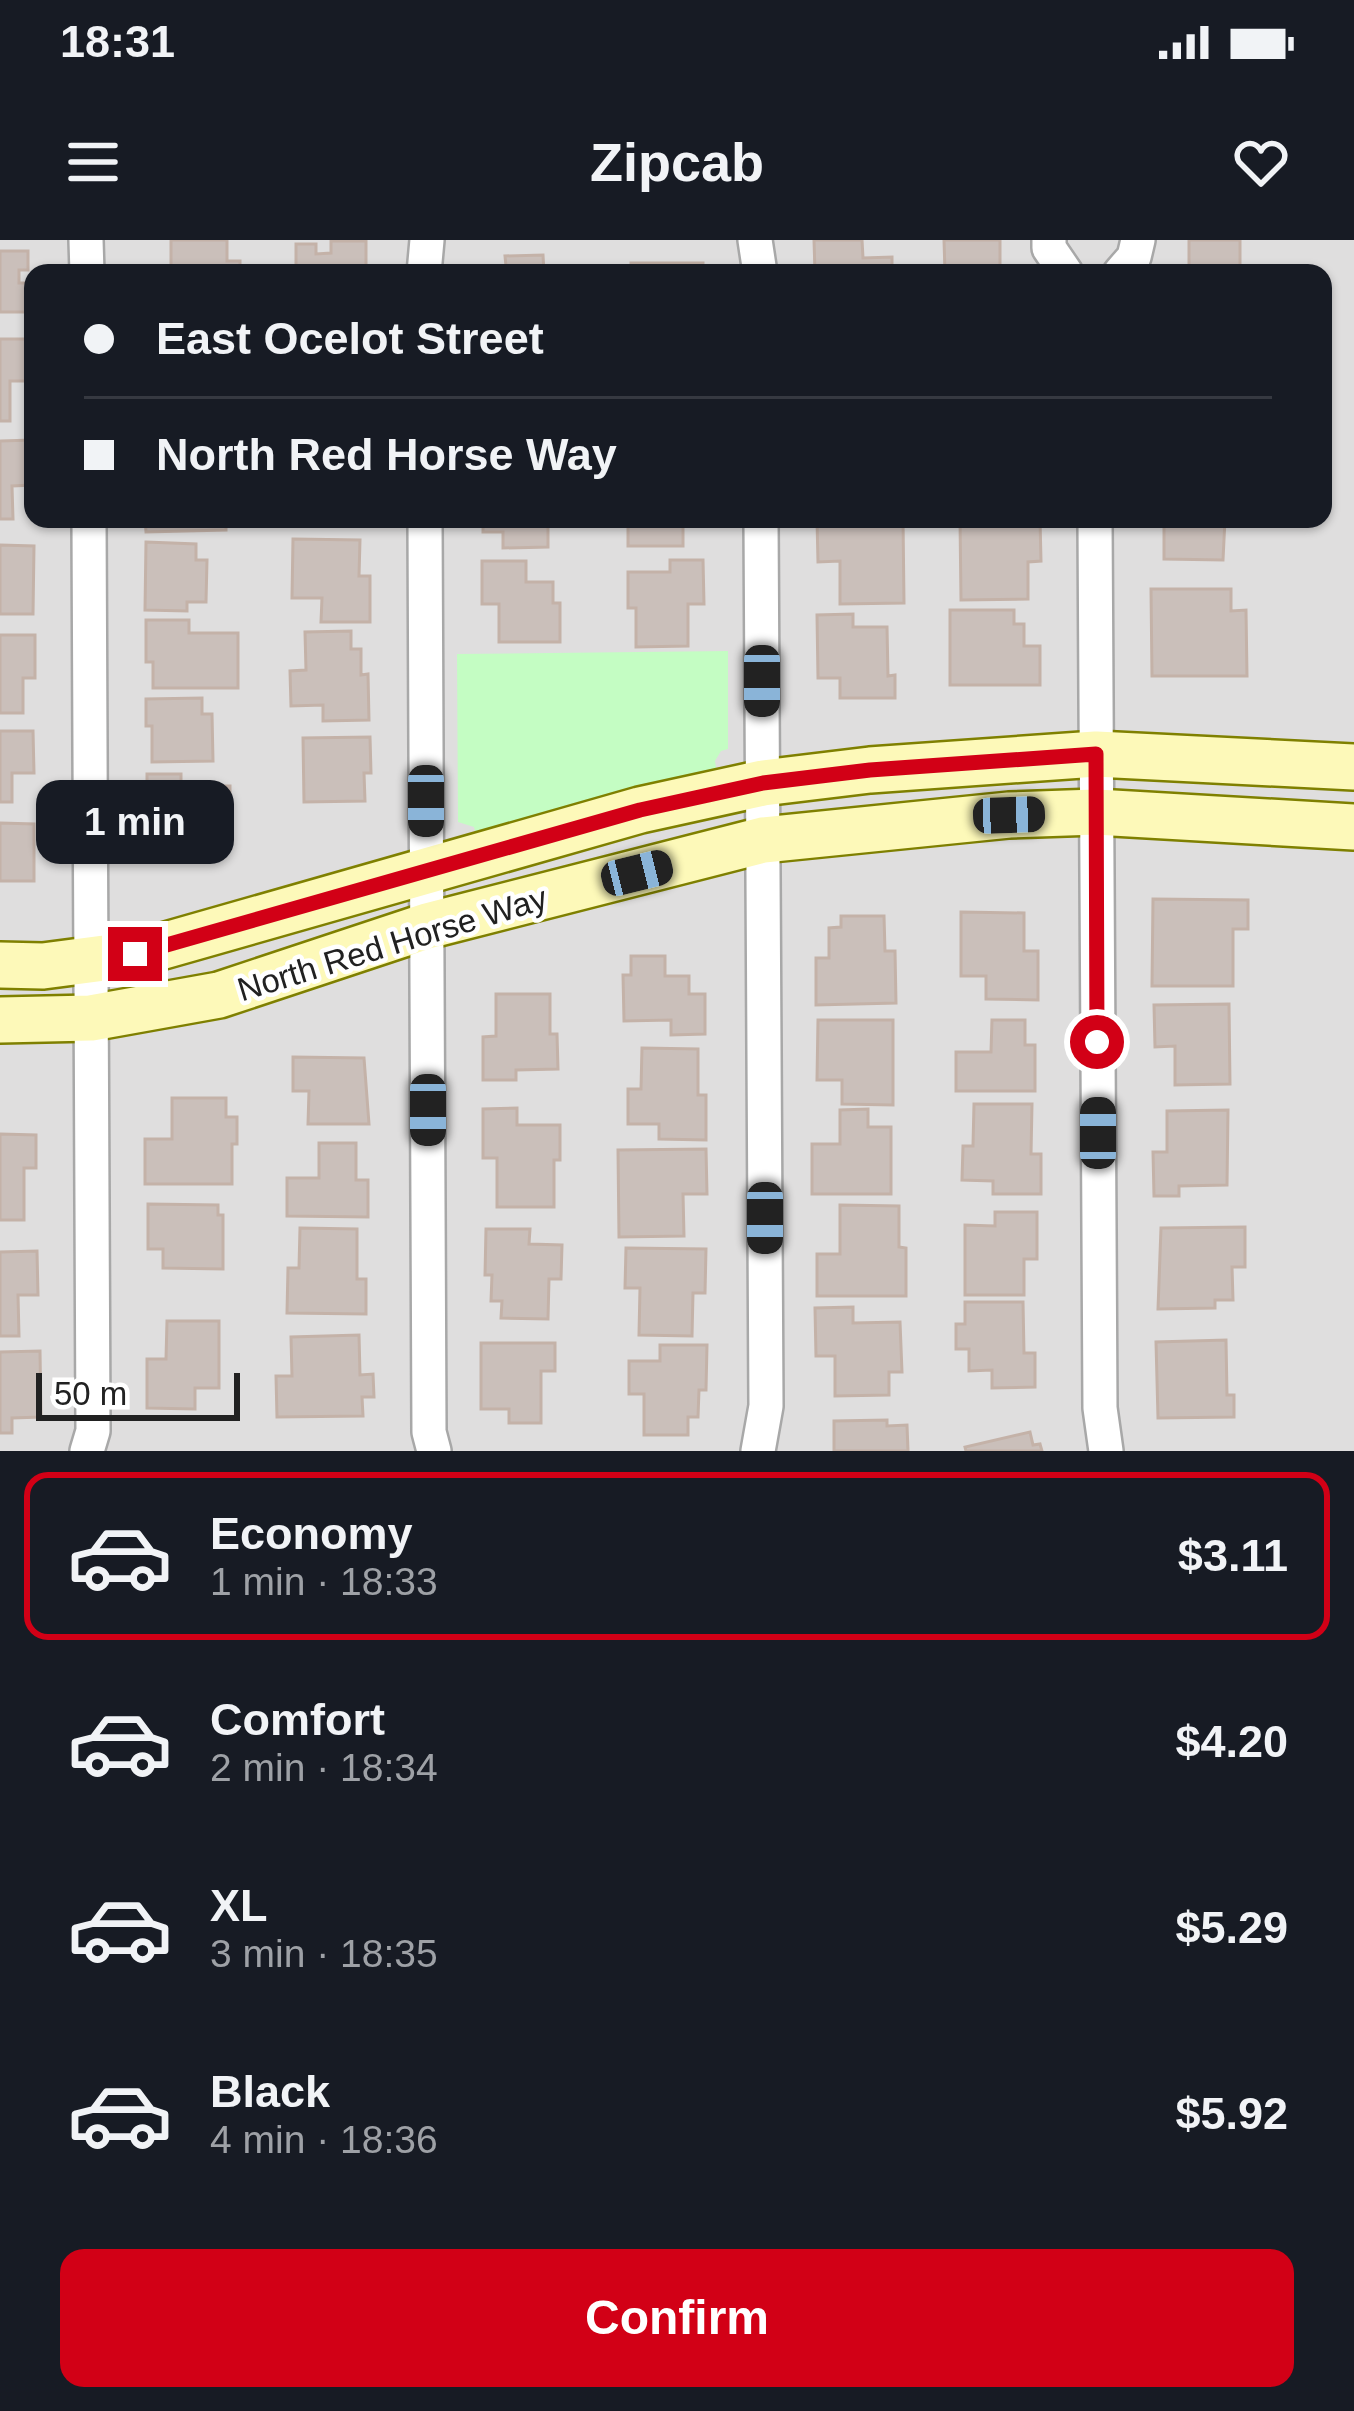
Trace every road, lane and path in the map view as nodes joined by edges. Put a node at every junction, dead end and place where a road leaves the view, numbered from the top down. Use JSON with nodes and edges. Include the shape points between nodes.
{"nodes":[{"id":1,"x":89,"y":528,"type":"edge"},
{"id":2,"x":424,"y":528,"type":"edge"},
{"id":3,"x":761,"y":528,"type":"edge"},
{"id":4,"x":1095,"y":528,"type":"edge"},
{"id":5,"x":1096,"y":754,"type":"junction"},
{"id":6,"x":1354,"y":767,"type":"edge"},
{"id":7,"x":763,"y":783,"type":"junction"},
{"id":8,"x":1096,"y":812,"type":"junction"},
{"id":9,"x":1354,"y":827,"type":"edge"},
{"id":10,"x":763,"y":840,"type":"junction"},
{"id":11,"x":426,"y":871,"type":"junction"},
{"id":12,"x":427,"y":926,"type":"junction"},
{"id":13,"x":92,"y":962,"type":"junction"},
{"id":14,"x":0,"y":965,"type":"edge"},
{"id":15,"x":92,"y":1018,"type":"junction"},
{"id":16,"x":0,"y":1020,"type":"edge"},
{"id":17,"x":87,"y":1451,"type":"edge"},
{"id":18,"x":434,"y":1451,"type":"edge"},
{"id":19,"x":758,"y":1451,"type":"edge"},
{"id":20,"x":1106,"y":1451,"type":"edge"}],
"edges":[{"from":1,"to":13,"type":"street"},
{"from":2,"to":11,"type":"street"},
{"from":3,"to":7,"type":"street"},
{"from":4,"to":5,"type":"street"},
{"from":5,"to":6,"type":"street","name":"North Red Horse Way"},
{"from":5,"to":7,"type":"street","name":"North Red Horse Way"},
{"from":5,"to":8,"type":"street"},
{"from":7,"to":10,"type":"street"},
{"from":7,"to":11,"type":"street","name":"North Red Horse Way"},
{"from":8,"to":9,"type":"street","name":"North Red Horse Way"},
{"from":8,"to":10,"type":"street","name":"North Red Horse Way"},
{"from":8,"to":20,"type":"street"},
{"from":10,"to":12,"type":"street","name":"North Red Horse Way"},
{"from":10,"to":19,"type":"street","via":[[766,1406]]},
{"from":11,"to":12,"type":"street"},
{"from":11,"to":13,"type":"street","name":"North Red Horse Way"},
{"from":12,"to":15,"type":"street","name":"North Red Horse Way","via":[[219,995]]},
{"from":12,"to":18,"type":"street"},
{"from":13,"to":14,"type":"street","name":"North Red Horse Way"},
{"from":13,"to":15,"type":"street"},
{"from":15,"to":16,"type":"street","name":"North Red Horse Way"},
{"from":15,"to":17,"type":"street"}]}
